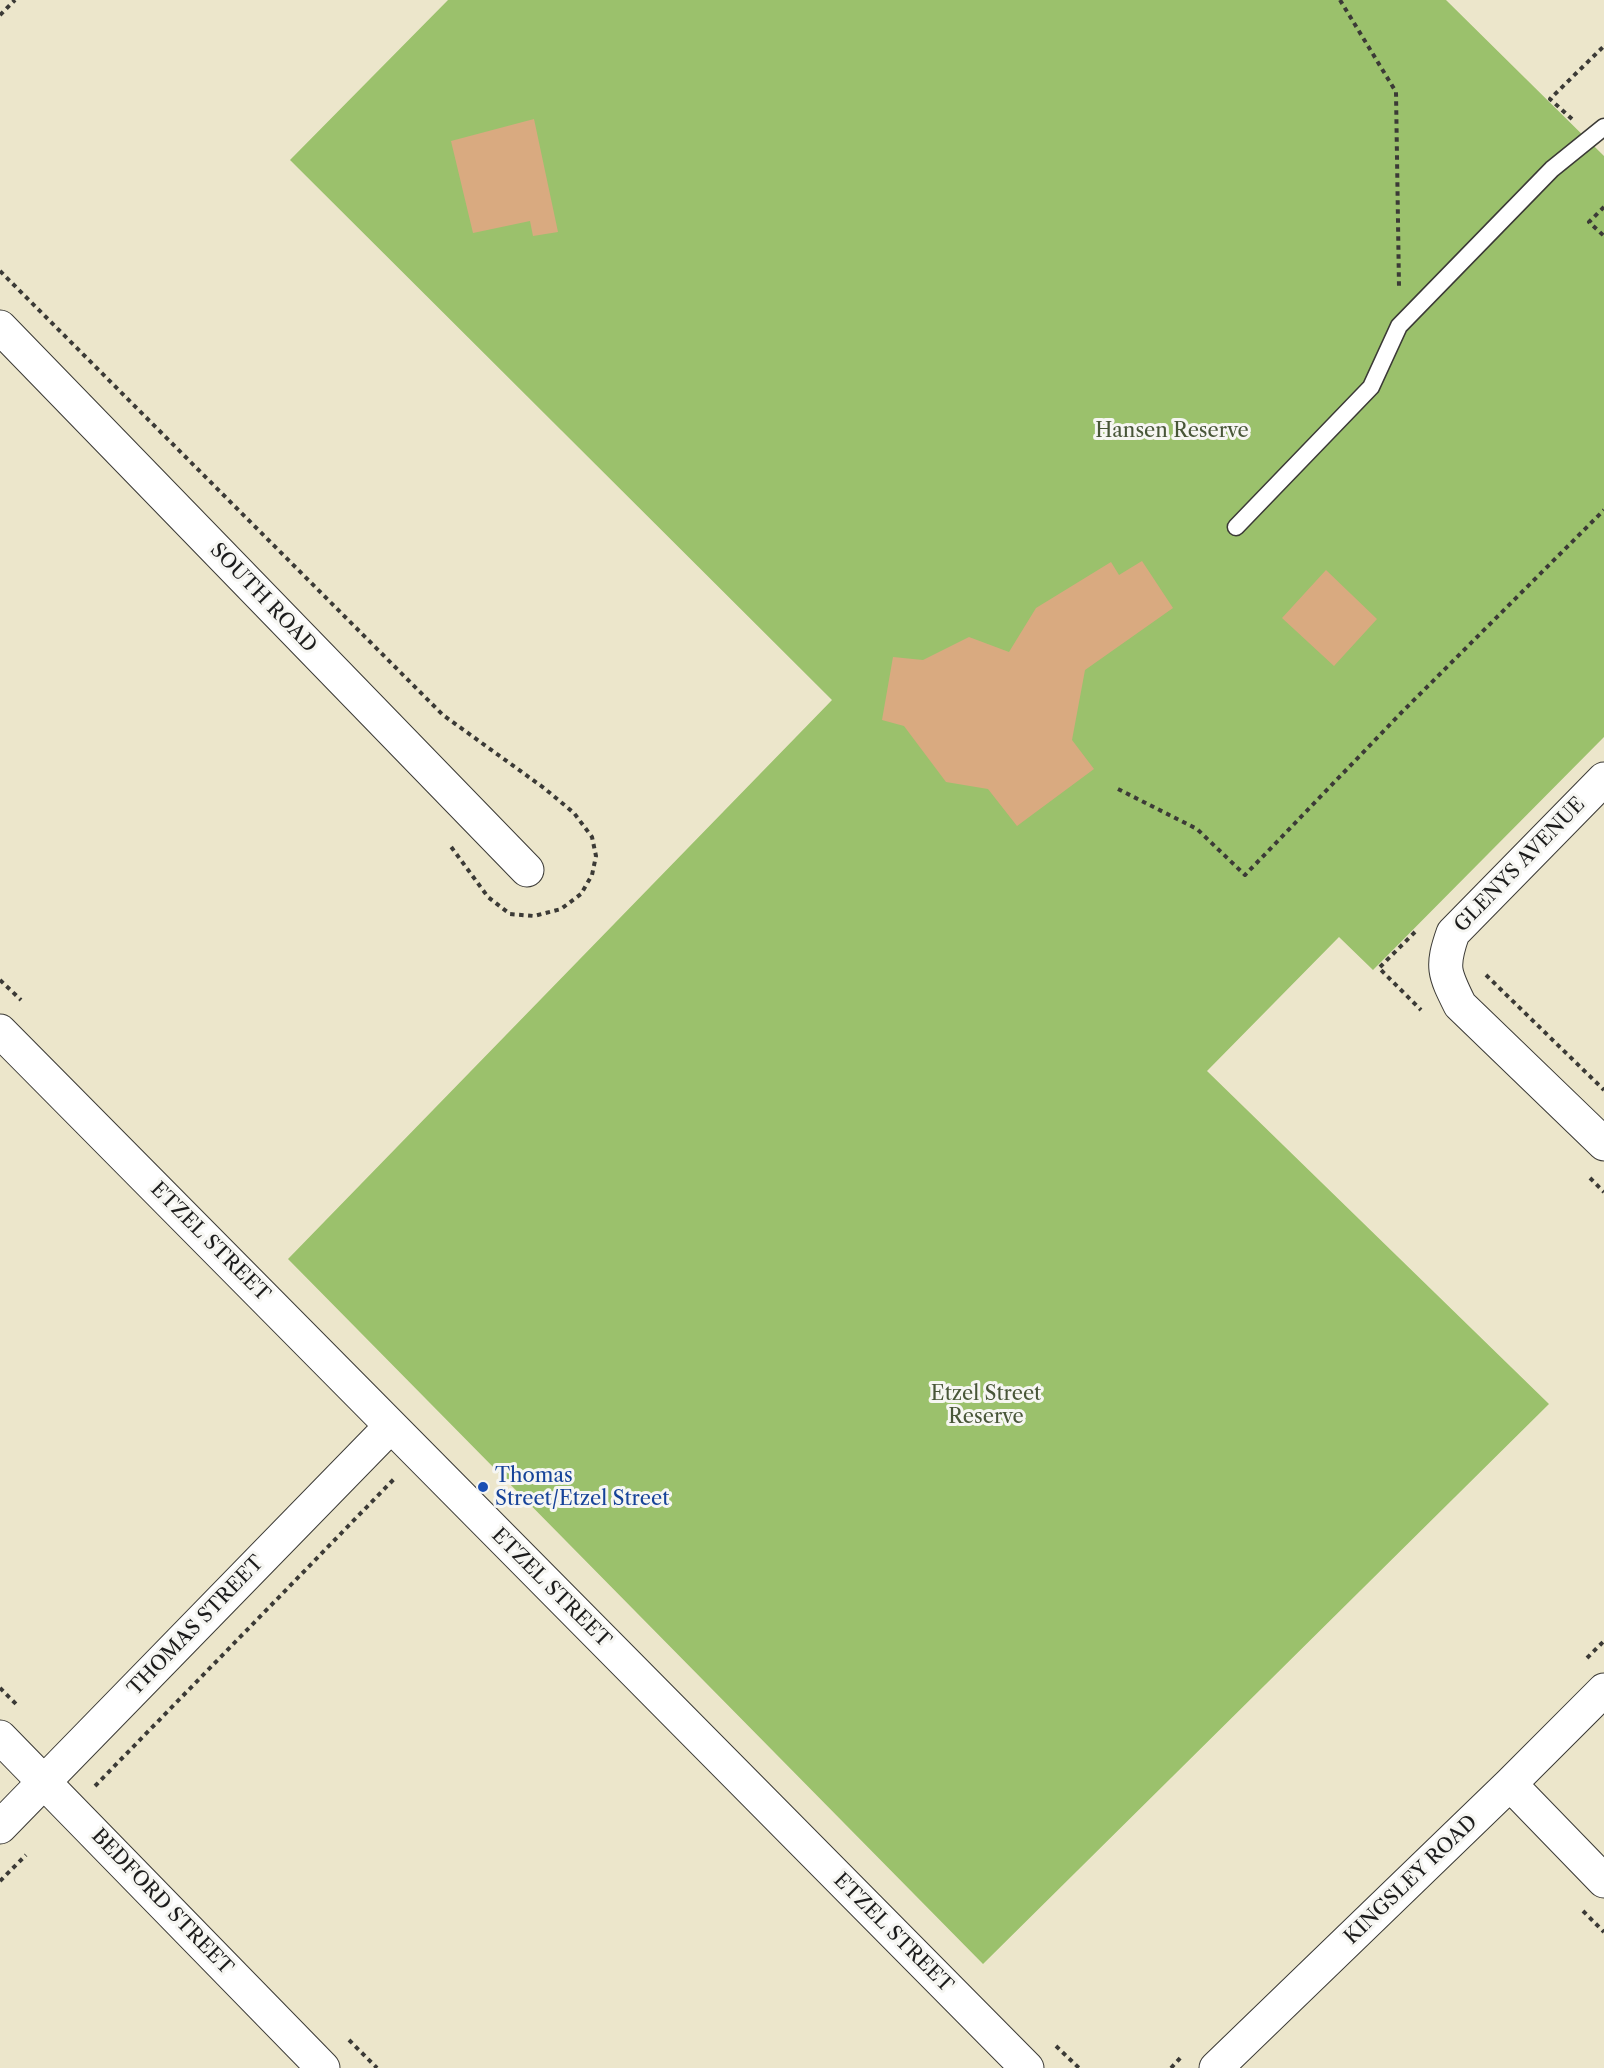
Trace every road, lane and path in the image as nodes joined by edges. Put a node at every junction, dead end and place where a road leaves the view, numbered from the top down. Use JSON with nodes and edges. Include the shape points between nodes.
{"nodes":[{"id":1,"x":15,"y":0,"type":"edge"},
{"id":2,"x":1340,"y":0,"type":"edge"},
{"id":3,"x":0,"y":15,"type":"edge"},
{"id":4,"x":1604,"y":46,"type":"edge"},
{"id":5,"x":1604,"y":127,"type":"edge"},
{"id":6,"x":1590,"y":138,"type":"junction"},
{"id":7,"x":1604,"y":207,"type":"edge"},
{"id":8,"x":1604,"y":237,"type":"edge"},
{"id":9,"x":0,"y":271,"type":"edge"},
{"id":10,"x":1399,"y":326,"type":"junction"},
{"id":11,"x":0,"y":327,"type":"edge"},
{"id":12,"x":1604,"y":510,"type":"edge"},
{"id":13,"x":1236,"y":527,"type":"dead end"},
{"id":14,"x":443,"y":715,"type":"dead end"},
{"id":15,"x":1604,"y":779,"type":"edge"},
{"id":16,"x":1118,"y":789,"type":"dead end"},
{"id":17,"x":526,"y":870,"type":"dead end"},
{"id":18,"x":1421,"y":926,"type":"dead end"},
{"id":19,"x":1480,"y":966,"type":"dead end"},
{"id":20,"x":1429,"y":1018,"type":"dead end"},
{"id":21,"x":0,"y":1031,"type":"edge"},
{"id":22,"x":1604,"y":1090,"type":"edge"},
{"id":23,"x":1604,"y":1144,"type":"edge"},
{"id":24,"x":1587,"y":1176,"type":"dead end"},
{"id":25,"x":1604,"y":1192,"type":"edge"},
{"id":26,"x":391,"y":1426,"type":"junction"},
{"id":27,"x":396,"y":1477,"type":"dead end"},
{"id":28,"x":1604,"y":1690,"type":"edge"},
{"id":29,"x":0,"y":1737,"type":"edge"},
{"id":30,"x":44,"y":1781,"type":"junction"},
{"id":31,"x":1510,"y":1784,"type":"junction"},
{"id":32,"x":71,"y":1809,"type":"junction"},
{"id":33,"x":0,"y":1827,"type":"edge"},
{"id":34,"x":31,"y":1849,"type":"dead end"},
{"id":35,"x":0,"y":1881,"type":"edge"},
{"id":36,"x":1604,"y":1881,"type":"edge"},
{"id":37,"x":323,"y":2068,"type":"edge"},
{"id":38,"x":1027,"y":2068,"type":"edge"},
{"id":39,"x":1216,"y":2068,"type":"edge"}],
"edges":[{"from":1,"to":3,"type":"path"},
{"from":2,"to":10,"type":"path","via":[[1396,92]]},
{"from":4,"to":6,"type":"path","via":[[1550,99]]},
{"from":5,"to":6,"type":"lane"},
{"from":6,"to":10,"type":"lane","via":[[1552,169]]},
{"from":7,"to":8,"type":"path","via":[[1589,222]]},
{"from":9,"to":14,"type":"path"},
{"from":10,"to":13,"type":"lane","via":[[1371,387]]},
{"from":11,"to":17,"type":"street","name":"SOUTH ROAD"},
{"from":12,"to":16,"type":"path","via":[[1245,875],[1197,829]]},
{"from":15,"to":23,"type":"street","name":"GLENYS AVENUE","via":[[1453,933],[1444,957],[1448,980],[1460,1005]]},
{"from":18,"to":20,"type":"path","via":[[1379,968]]},
{"from":19,"to":22,"type":"path"},
{"from":21,"to":26,"type":"street","name":"ETZEL STREET"},
{"from":24,"to":25,"type":"path"},
{"from":26,"to":30,"type":"street","name":"THOMAS STREET"},
{"from":26,"to":38,"type":"street","name":"ETZEL STREET"},
{"from":27,"to":32,"type":"path"},
{"from":28,"to":31,"type":"street","name":"KINGSLEY ROAD"},
{"from":29,"to":30,"type":"street","name":"BEDFORD STREET"},
{"from":30,"to":32,"type":"street","name":"BEDFORD STREET"},
{"from":30,"to":33,"type":"street","name":"THOMAS STREET"},
{"from":31,"to":36,"type":"street"},
{"from":31,"to":39,"type":"street","name":"KINGSLEY ROAD"},
{"from":32,"to":37,"type":"street","name":"BEDFORD STREET"},
{"from":34,"to":35,"type":"path"}]}
